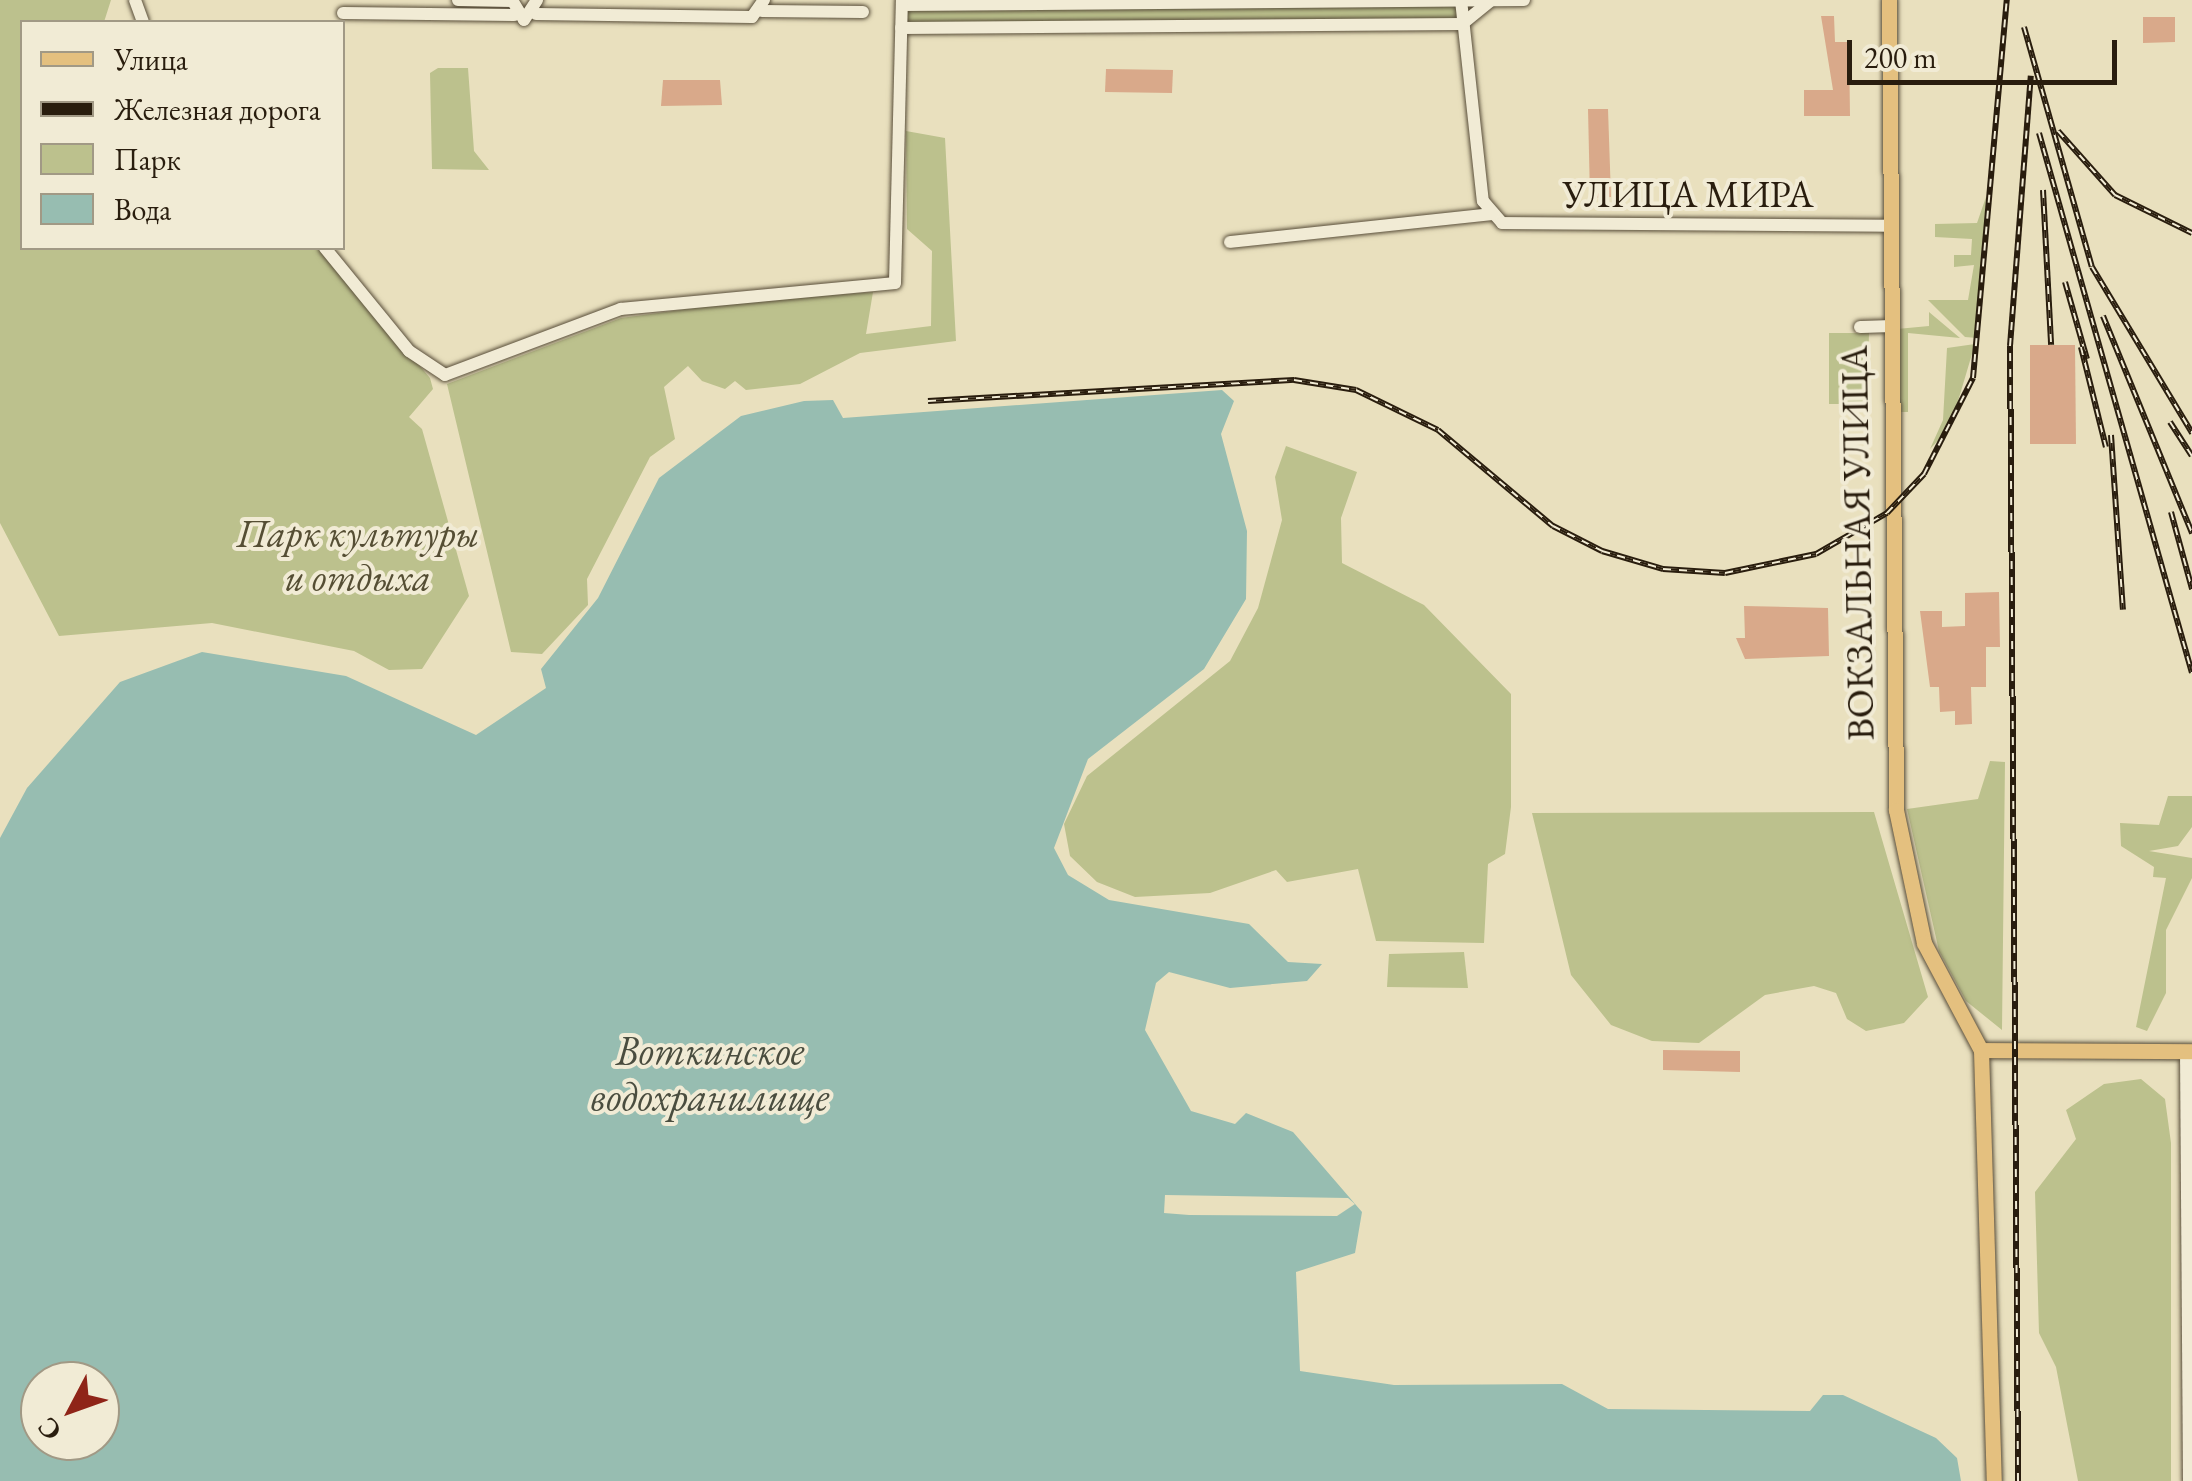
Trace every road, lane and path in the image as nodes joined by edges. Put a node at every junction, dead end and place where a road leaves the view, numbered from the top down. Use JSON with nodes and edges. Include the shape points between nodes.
{"nodes":[{"id":1,"x":458,"y":0,"type":"edge"},
{"id":2,"x":1524,"y":0,"type":"edge"},
{"id":3,"x":1880,"y":0,"type":"edge"},
{"id":4,"x":1889,"y":0,"type":"edge"},
{"id":5,"x":1461,"y":1,"type":"edge"},
{"id":6,"x":1490,"y":1,"type":"edge"},
{"id":7,"x":902,"y":2,"type":"edge"},
{"id":8,"x":512,"y":5,"type":"edge"},
{"id":9,"x":739,"y":6,"type":"edge"},
{"id":10,"x":764,"y":6,"type":"edge"},
{"id":11,"x":537,"y":7,"type":"edge"},
{"id":12,"x":863,"y":12,"type":"dead end"},
{"id":13,"x":343,"y":13,"type":"dead end"},
{"id":14,"x":1887,"y":18,"type":"junction"},
{"id":15,"x":1462,"y":24,"type":"junction"},
{"id":16,"x":902,"y":28,"type":"junction"},
{"id":17,"x":1494,"y":214,"type":"junction"},
{"id":18,"x":1886,"y":226,"type":"junction"},
{"id":19,"x":1230,"y":242,"type":"dead end"},
{"id":20,"x":327,"y":250,"type":"edge"},
{"id":21,"x":1886,"y":326,"type":"junction"},
{"id":22,"x":1860,"y":327,"type":"dead end"},
{"id":23,"x":1981,"y":1050,"type":"junction"},
{"id":24,"x":2189,"y":1050,"type":"edge"},
{"id":25,"x":1994,"y":1481,"type":"edge"},
{"id":26,"x":2189,"y":1481,"type":"edge"}],
"edges":[{"from":1,"to":8,"type":"street"},
{"from":2,"to":6,"type":"street"},
{"from":3,"to":14,"type":"main road","name":"ВОКЗАЛЬНАЯ УЛИЦА"},
{"from":4,"to":14,"type":"main road","name":"ВОКЗАЛЬНАЯ УЛИЦА"},
{"from":5,"to":6,"type":"street"},
{"from":5,"to":7,"type":"street"},
{"from":5,"to":15,"type":"street"},
{"from":6,"to":15,"type":"street"},
{"from":7,"to":16,"type":"street"},
{"from":8,"to":11,"type":"street"},
{"from":8,"to":13,"type":"street"},
{"from":9,"to":10,"type":"street"},
{"from":9,"to":11,"type":"street"},
{"from":10,"to":12,"type":"street"},
{"from":14,"to":18,"type":"main road","name":"ВОКЗАЛЬНАЯ УЛИЦА"},
{"from":15,"to":16,"type":"street"},
{"from":15,"to":17,"type":"street","via":[[1484,201]]},
{"from":16,"to":20,"type":"street","via":[[895,284],[621,309],[436,372]]},
{"from":17,"to":18,"type":"street","name":"УЛИЦА МИРА","via":[[1502,223]]},
{"from":17,"to":19,"type":"street","name":"УЛИЦА МИРА"},
{"from":18,"to":21,"type":"main road","name":"ВОКЗАЛЬНАЯ УЛИЦА"},
{"from":21,"to":22,"type":"street"},
{"from":21,"to":23,"type":"main road","name":"ВОКЗАЛЬНАЯ УЛИЦА","via":[[1904,873],[1924,943]]},
{"from":23,"to":24,"type":"main road"},
{"from":23,"to":25,"type":"main road"},
{"from":24,"to":26,"type":"street"}]}
